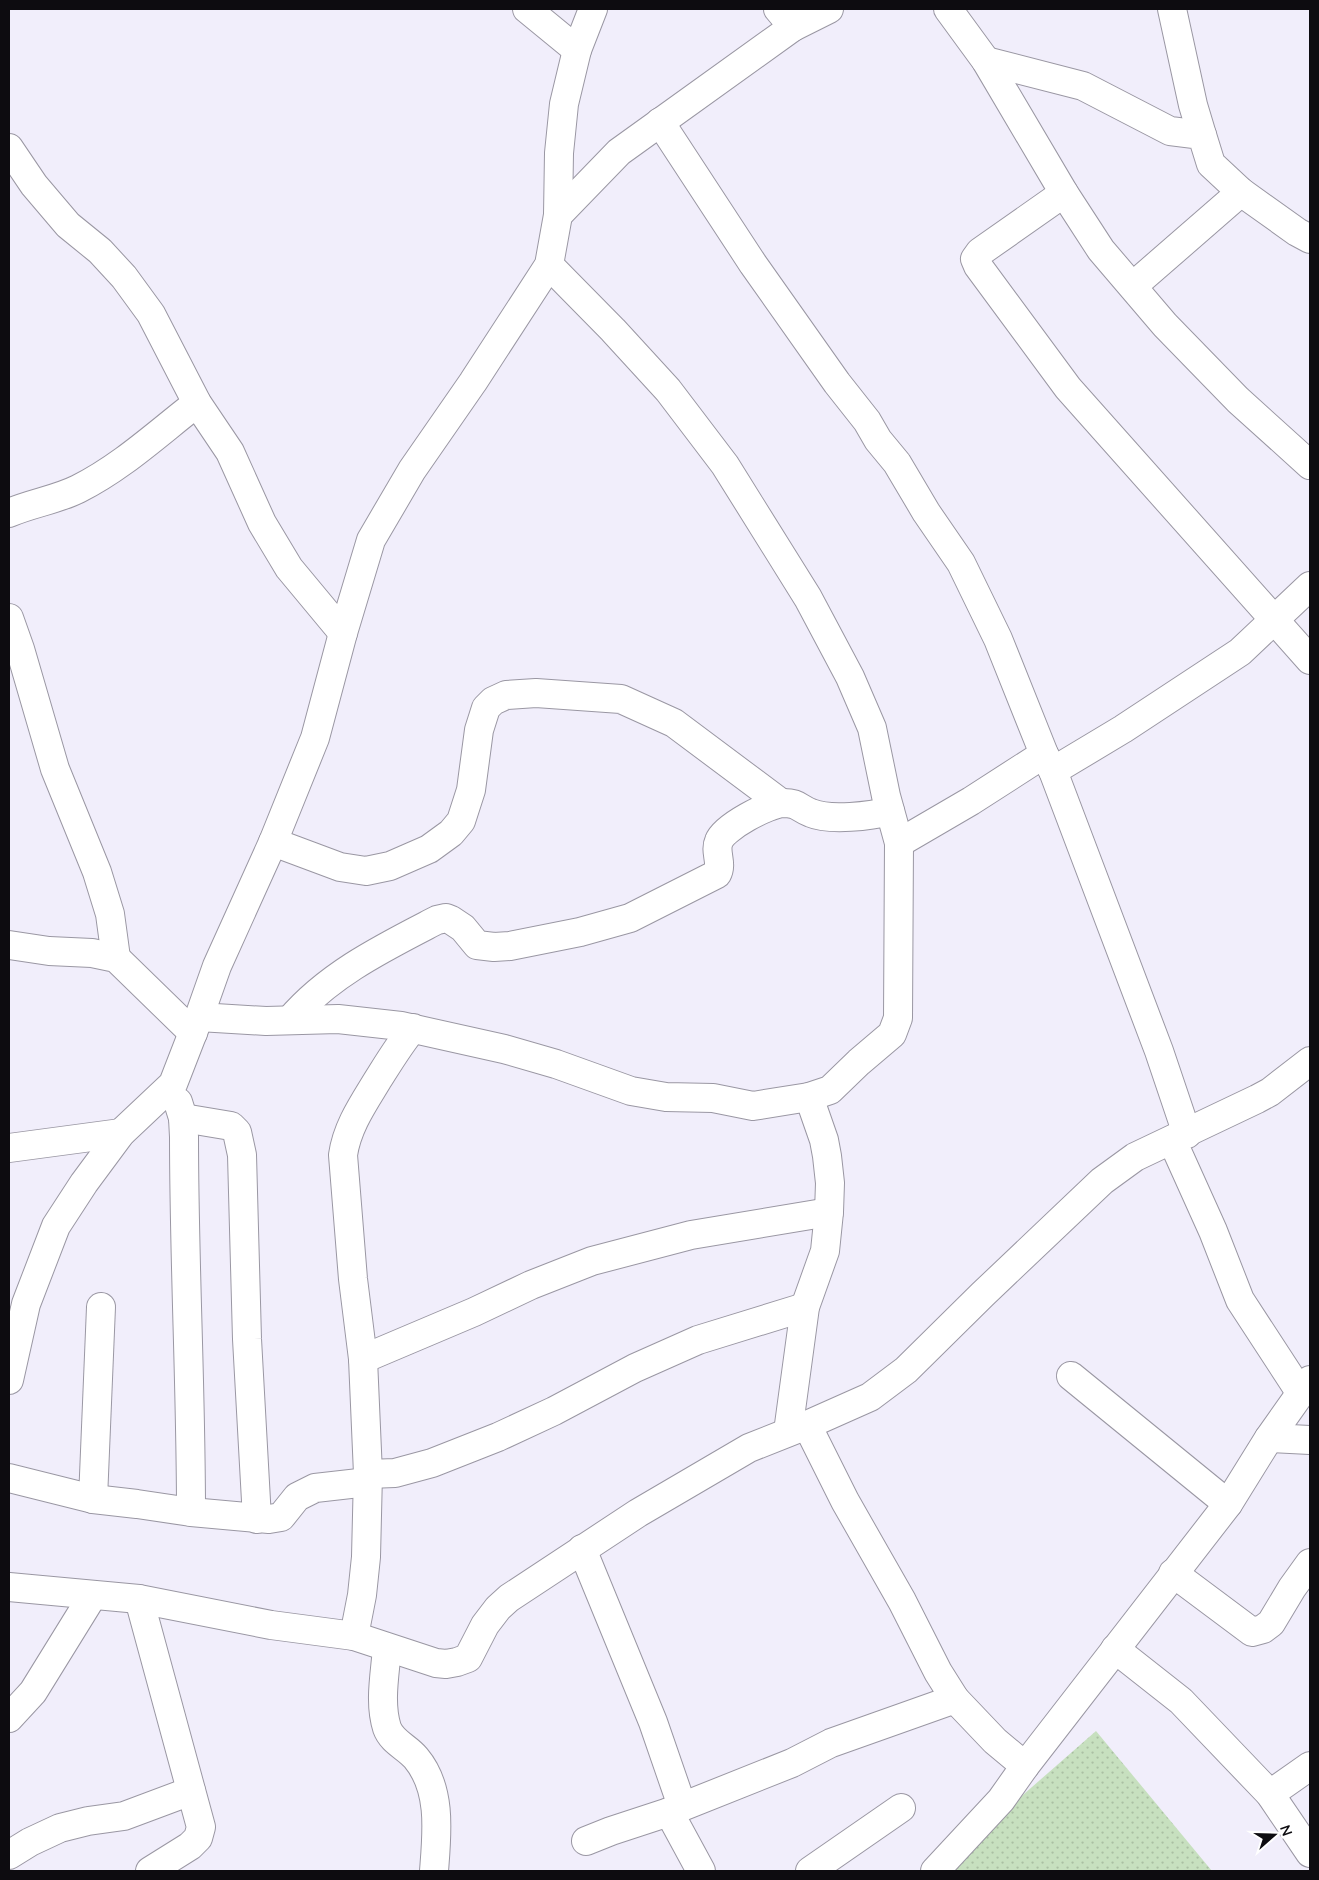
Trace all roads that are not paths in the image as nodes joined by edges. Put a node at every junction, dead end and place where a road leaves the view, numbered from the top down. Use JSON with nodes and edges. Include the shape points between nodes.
{"nodes":[{"id":1,"x":526,"y":9,"type":"edge"},
{"id":2,"x":593,"y":9,"type":"edge"},
{"id":3,"x":830,"y":9,"type":"edge"},
{"id":4,"x":948,"y":9,"type":"edge"},
{"id":5,"x":1172,"y":9,"type":"edge"},
{"id":6,"x":786,"y":18,"type":"edge"},
{"id":7,"x":577,"y":50,"type":"junction"},
{"id":8,"x":986,"y":61,"type":"junction"},
{"id":9,"x":660,"y":122,"type":"junction"},
{"id":10,"x":1202,"y":135,"type":"junction"},
{"id":11,"x":9,"y":148,"type":"edge"},
{"id":12,"x":1240,"y":192,"type":"junction"},
{"id":13,"x":1064,"y":193,"type":"junction"},
{"id":14,"x":558,"y":215,"type":"junction"},
{"id":15,"x":1310,"y":239,"type":"edge"},
{"id":16,"x":549,"y":265,"type":"junction"},
{"id":17,"x":1133,"y":286,"type":"junction"},
{"id":18,"x":197,"y":403,"type":"junction"},
{"id":19,"x":1310,"y":465,"type":"edge"},
{"id":20,"x":9,"y":512,"type":"edge"},
{"id":21,"x":1310,"y":586,"type":"edge"},
{"id":22,"x":9,"y":618,"type":"edge"},
{"id":23,"x":1274,"y":620,"type":"junction"},
{"id":24,"x":343,"y":633,"type":"junction"},
{"id":25,"x":1310,"y":660,"type":"edge"},
{"id":26,"x":1049,"y":763,"type":"junction"},
{"id":27,"x":781,"y":803,"type":"junction"},
{"id":28,"x":890,"y":811,"type":"junction"},
{"id":29,"x":273,"y":842,"type":"junction"},
{"id":30,"x":899,"y":843,"type":"junction"},
{"id":31,"x":9,"y":945,"type":"edge"},
{"id":32,"x":116,"y":958,"type":"junction"},
{"id":33,"x":290,"y":1020,"type":"junction"},
{"id":34,"x":196,"y":1025,"type":"junction"},
{"id":35,"x":413,"y":1028,"type":"junction"},
{"id":36,"x":1310,"y":1061,"type":"edge"},
{"id":37,"x":173,"y":1084,"type":"junction"},
{"id":38,"x":809,"y":1097,"type":"junction"},
{"id":39,"x":183,"y":1118,"type":"junction"},
{"id":40,"x":121,"y":1132,"type":"junction"},
{"id":41,"x":1179,"y":1137,"type":"junction"},
{"id":42,"x":9,"y":1148,"type":"edge"},
{"id":43,"x":829,"y":1212,"type":"junction"},
{"id":44,"x":102,"y":1307,"type":"dead end"},
{"id":45,"x":805,"y":1307,"type":"junction"},
{"id":46,"x":363,"y":1359,"type":"junction"},
{"id":47,"x":1071,"y":1376,"type":"dead end"},
{"id":48,"x":9,"y":1380,"type":"edge"},
{"id":49,"x":1305,"y":1386,"type":"edge"},
{"id":50,"x":798,"y":1428,"type":"junction"},
{"id":51,"x":1269,"y":1438,"type":"junction"},
{"id":52,"x":1310,"y":1442,"type":"edge"},
{"id":53,"x":9,"y":1478,"type":"edge"},
{"id":54,"x":368,"y":1478,"type":"junction"},
{"id":55,"x":93,"y":1499,"type":"junction"},
{"id":56,"x":1228,"y":1504,"type":"junction"},
{"id":57,"x":191,"y":1512,"type":"junction"},
{"id":58,"x":257,"y":1518,"type":"junction"},
{"id":59,"x":582,"y":1549,"type":"junction"},
{"id":60,"x":1310,"y":1563,"type":"edge"},
{"id":61,"x":1173,"y":1573,"type":"junction"},
{"id":62,"x":9,"y":1587,"type":"edge"},
{"id":63,"x":93,"y":1595,"type":"junction"},
{"id":64,"x":139,"y":1600,"type":"junction"},
{"id":65,"x":354,"y":1636,"type":"junction"},
{"id":66,"x":387,"y":1648,"type":"junction"},
{"id":67,"x":1116,"y":1649,"type":"junction"},
{"id":68,"x":955,"y":1699,"type":"junction"},
{"id":69,"x":9,"y":1718,"type":"edge"},
{"id":70,"x":1025,"y":1766,"type":"junction"},
{"id":71,"x":1310,"y":1766,"type":"edge"},
{"id":72,"x":191,"y":1791,"type":"junction"},
{"id":73,"x":1270,"y":1794,"type":"junction"},
{"id":74,"x":901,"y":1808,"type":"dead end"},
{"id":75,"x":676,"y":1809,"type":"junction"},
{"id":76,"x":586,"y":1841,"type":"dead end"},
{"id":77,"x":1309,"y":1846,"type":"edge"},
{"id":78,"x":9,"y":1855,"type":"edge"},
{"id":79,"x":150,"y":1871,"type":"edge"},
{"id":80,"x":434,"y":1871,"type":"edge"},
{"id":81,"x":700,"y":1871,"type":"edge"},
{"id":82,"x":810,"y":1871,"type":"edge"},
{"id":83,"x":935,"y":1871,"type":"edge"}],
"edges":[{"from":1,"to":7,"type":"street"},
{"from":2,"to":7,"type":"street"},
{"from":3,"to":6,"type":"street"},
{"from":4,"to":8,"type":"street"},
{"from":5,"to":10,"type":"street"},
{"from":6,"to":9,"type":"street"},
{"from":7,"to":14,"type":"street","via":[[564,104]]},
{"from":8,"to":10,"type":"street","via":[[1083,86],[1170,131]]},
{"from":8,"to":13,"type":"street"},
{"from":9,"to":14,"type":"street","via":[[619,152]]},
{"from":9,"to":26,"type":"street","via":[[753,264],[837,383],[868,421],[961,563],[998,639]]},
{"from":10,"to":12,"type":"street","via":[[1211,164]]},
{"from":11,"to":18,"type":"street","via":[[34,185],[68,224],[124,276],[151,314]]},
{"from":12,"to":15,"type":"street"},
{"from":12,"to":17,"type":"street"},
{"from":13,"to":17,"type":"street","via":[[1101,250]]},
{"from":13,"to":23,"type":"street","via":[[980,252],[975,259],[978,266],[1068,388]]},
{"from":14,"to":16,"type":"street"},
{"from":16,"to":24,"type":"street","via":[[412,470],[372,540]]},
{"from":16,"to":28,"type":"street","via":[[668,390],[725,465],[808,598],[850,677],[872,728]]},
{"from":17,"to":19,"type":"street","via":[[1238,400]]},
{"from":18,"to":20,"type":"street","via":[[108,472],[53,500]]},
{"from":18,"to":24,"type":"street","via":[[230,452],[262,524],[289,568]]},
{"from":21,"to":23,"type":"street"},
{"from":22,"to":32,"type":"street","via":[[55,769],[97,872],[110,914]]},
{"from":23,"to":25,"type":"street"},
{"from":23,"to":26,"type":"street","via":[[1240,652],[1123,730]]},
{"from":24,"to":29,"type":"street","via":[[315,738]]},
{"from":26,"to":30,"type":"street","via":[[971,801]]},
{"from":26,"to":41,"type":"street","via":[[1159,1051]]},
{"from":27,"to":28,"type":"street","via":[[797,804],[811,813],[829,817]]},
{"from":27,"to":29,"type":"street","via":[[674,723],[622,700],[536,693],[506,695],[486,708],[479,730],[471,790],[461,821],[429,849],[390,866],[366,871],[340,867]]},
{"from":27,"to":33,"type":"street","via":[[739,822],[721,837],[717,874],[630,918],[537,942],[494,947],[477,945],[452,920],[437,920],[381,949],[332,981],[313,995]]},
{"from":28,"to":30,"type":"street"},
{"from":29,"to":34,"type":"street","via":[[217,966]]},
{"from":30,"to":38,"type":"street","via":[[896,1026],[886,1040],[830,1090]]},
{"from":31,"to":32,"type":"street"},
{"from":32,"to":34,"type":"street"},
{"from":33,"to":34,"type":"street","via":[[241,1020]]},
{"from":33,"to":35,"type":"street","via":[[338,1020]]},
{"from":34,"to":37,"type":"street"},
{"from":35,"to":38,"type":"street","via":[[556,1064],[631,1091],[666,1097],[713,1098],[753,1106]]},
{"from":35,"to":46,"type":"street","via":[[398,1046],[352,1123],[343,1155]]},
{"from":36,"to":41,"type":"street","via":[[1270,1092]]},
{"from":37,"to":39,"type":"street"},
{"from":37,"to":40,"type":"street"},
{"from":38,"to":43,"type":"street","via":[[827,1156]]},
{"from":39,"to":57,"type":"street"},
{"from":39,"to":58,"type":"street","via":[[230,1126],[239,1138]]},
{"from":40,"to":42,"type":"street"},
{"from":40,"to":48,"type":"street","via":[[56,1226],[26,1304]]},
{"from":41,"to":49,"type":"street","via":[[1240,1300]]},
{"from":41,"to":50,"type":"street","via":[[1135,1157],[1102,1181],[906,1370],[870,1397]]},
{"from":43,"to":45,"type":"street","via":[[825,1251]]},
{"from":43,"to":46,"type":"street","via":[[691,1235],[592,1261]]},
{"from":44,"to":55,"type":"street"},
{"from":45,"to":50,"type":"street"},
{"from":45,"to":54,"type":"street","via":[[698,1340],[498,1437],[432,1463]]},
{"from":46,"to":54,"type":"street"},
{"from":47,"to":56,"type":"street"},
{"from":49,"to":51,"type":"street"},
{"from":50,"to":59,"type":"street","via":[[748,1448]]},
{"from":50,"to":68,"type":"street","via":[[845,1501]]},
{"from":51,"to":52,"type":"street"},
{"from":51,"to":56,"type":"street"},
{"from":53,"to":55,"type":"street"},
{"from":54,"to":58,"type":"street","via":[[315,1488],[297,1497],[282,1517]]},
{"from":54,"to":65,"type":"street","via":[[366,1557]]},
{"from":55,"to":57,"type":"street"},
{"from":56,"to":61,"type":"street"},
{"from":57,"to":58,"type":"street"},
{"from":59,"to":66,"type":"street","via":[[498,1608],[468,1658],[463,1661],[436,1663]]},
{"from":59,"to":75,"type":"street","via":[[653,1722]]},
{"from":60,"to":61,"type":"street","via":[[1271,1623],[1252,1632]]},
{"from":61,"to":67,"type":"street"},
{"from":62,"to":63,"type":"street"},
{"from":63,"to":64,"type":"street"},
{"from":63,"to":69,"type":"street","via":[[33,1692]]},
{"from":64,"to":65,"type":"street","via":[[271,1625]]},
{"from":64,"to":72,"type":"street"},
{"from":65,"to":66,"type":"street"},
{"from":66,"to":80,"type":"street","via":[[384,1716],[392,1738],[412,1753],[424,1768],[434,1791],[437,1833]]},
{"from":67,"to":70,"type":"street"},
{"from":67,"to":73,"type":"street","via":[[1182,1701]]},
{"from":68,"to":70,"type":"street","via":[[995,1741]]},
{"from":68,"to":75,"type":"street","via":[[831,1743],[792,1763]]},
{"from":70,"to":83,"type":"street","via":[[1001,1800]]},
{"from":71,"to":73,"type":"street"},
{"from":72,"to":78,"type":"street","via":[[124,1816],[60,1828]]},
{"from":72,"to":79,"type":"street","via":[[201,1827],[198,1838]]},
{"from":73,"to":77,"type":"street"},
{"from":74,"to":82,"type":"street"},
{"from":75,"to":76,"type":"street"},
{"from":75,"to":81,"type":"street"}]}
